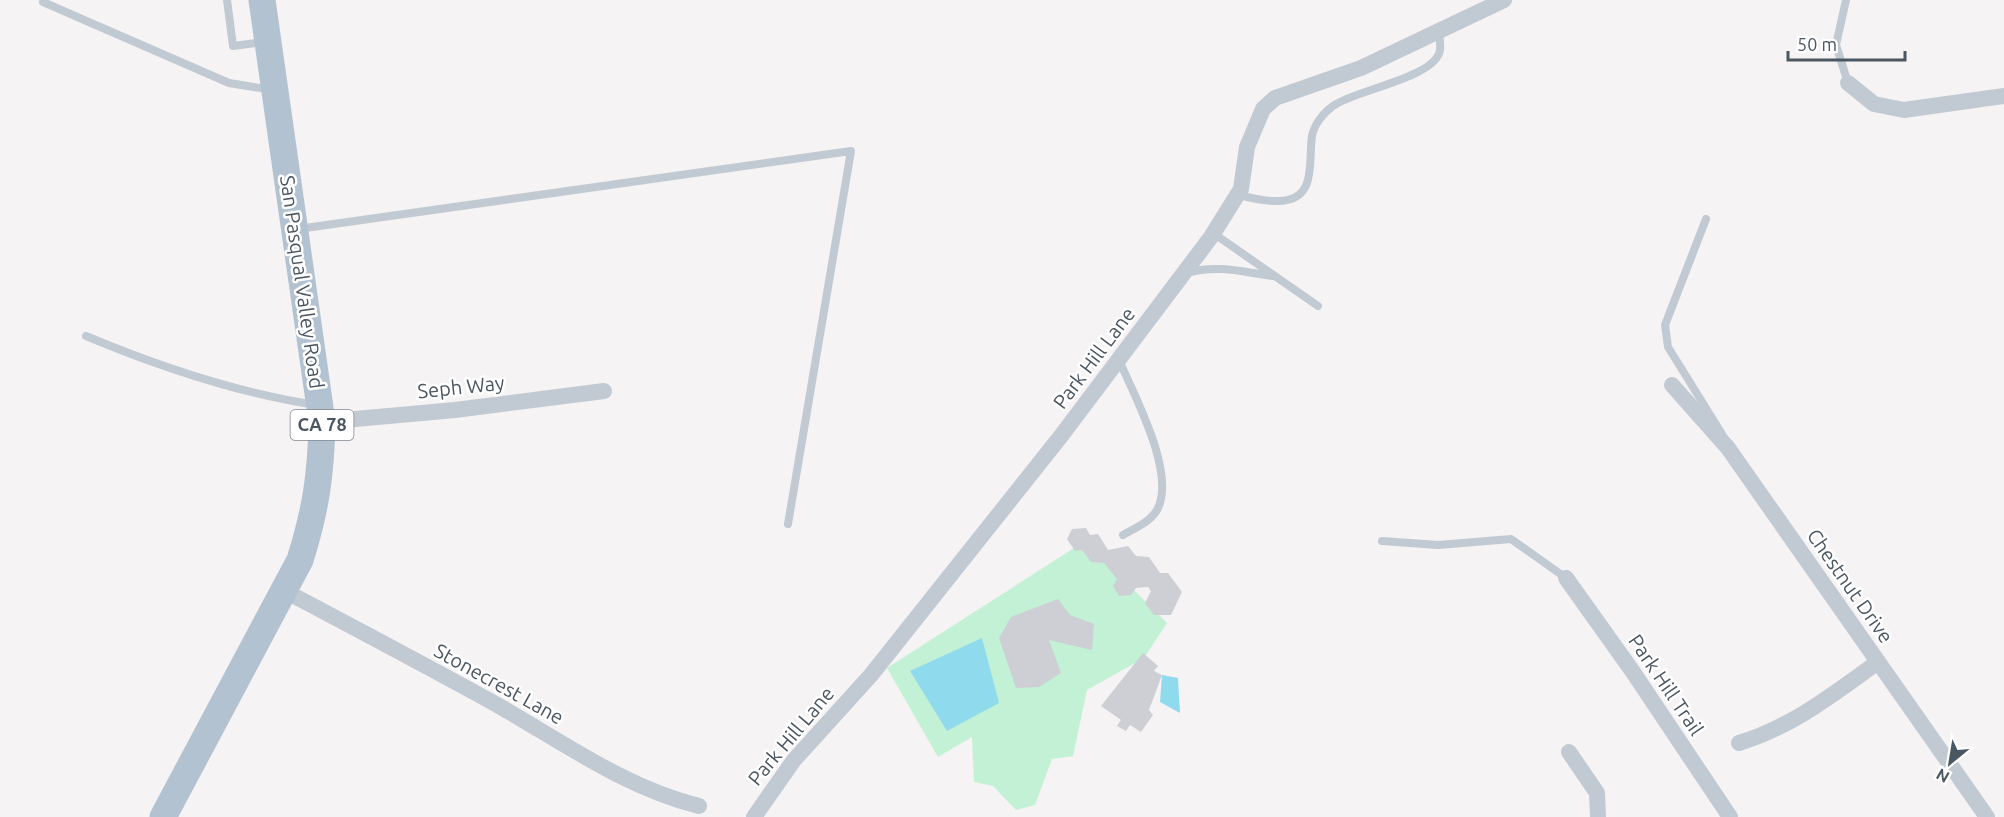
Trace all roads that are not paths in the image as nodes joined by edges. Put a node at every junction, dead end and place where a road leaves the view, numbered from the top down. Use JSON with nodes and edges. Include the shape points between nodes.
{"nodes":[{"id":1,"x":227,"y":0,"type":"edge"},
{"id":2,"x":262,"y":0,"type":"edge"},
{"id":3,"x":1504,"y":0,"type":"edge"},
{"id":4,"x":1846,"y":0,"type":"edge"},
{"id":5,"x":43,"y":2,"type":"dead end"},
{"id":6,"x":1439,"y":31,"type":"junction"},
{"id":7,"x":269,"y":42,"type":"junction"},
{"id":8,"x":1848,"y":83,"type":"joint"},
{"id":9,"x":276,"y":91,"type":"junction"},
{"id":10,"x":2004,"y":96,"type":"edge"},
{"id":11,"x":1238,"y":195,"type":"junction"},
{"id":12,"x":1706,"y":219,"type":"dead end"},
{"id":13,"x":294,"y":229,"type":"junction"},
{"id":14,"x":1213,"y":233,"type":"junction"},
{"id":15,"x":1183,"y":274,"type":"junction"},
{"id":16,"x":1276,"y":276,"type":"junction"},
{"id":17,"x":1318,"y":306,"type":"dead end"},
{"id":18,"x":86,"y":336,"type":"dead end"},
{"id":19,"x":1119,"y":360,"type":"junction"},
{"id":20,"x":1672,"y":385,"type":"dead end"},
{"id":21,"x":604,"y":391,"type":"dead end"},
{"id":22,"x":321,"y":414,"type":"junction"},
{"id":23,"x":1728,"y":448,"type":"junction"},
{"id":24,"x":789,"y":524,"type":"dead end"},
{"id":25,"x":1124,"y":535,"type":"dead end"},
{"id":26,"x":1382,"y":541,"type":"dead end"},
{"id":27,"x":1566,"y":578,"type":"joint"},
{"id":28,"x":283,"y":590,"type":"junction"},
{"id":29,"x":1878,"y":662,"type":"junction"},
{"id":30,"x":1739,"y":743,"type":"dead end"},
{"id":31,"x":1569,"y":752,"type":"dead end"},
{"id":32,"x":699,"y":806,"type":"dead end"},
{"id":33,"x":163,"y":817,"type":"edge"},
{"id":34,"x":754,"y":817,"type":"edge"},
{"id":35,"x":1598,"y":817,"type":"edge"},
{"id":36,"x":1730,"y":817,"type":"edge"},
{"id":37,"x":1987,"y":817,"type":"edge"}],
"edges":[{"from":1,"to":7,"type":"lane","via":[[233,46]]},
{"from":2,"to":7,"type":"main road","name":"San Pasqual Valley Road","number":"CA 78"},
{"from":3,"to":6,"type":"street","name":"Park Hill Lane"},
{"from":4,"to":8,"type":"lane","via":[[1836,45]]},
{"from":5,"to":9,"type":"lane","via":[[229,82]]},
{"from":6,"to":11,"type":"street","name":"Park Hill Lane","via":[[1360,68],[1275,98],[1263,109],[1247,147],[1245,175]]},
{"from":6,"to":11,"type":"lane","via":[[1440,51],[1434,62],[1334,105],[1323,115],[1313,134],[1311,176],[1302,190],[1281,202]]},
{"from":7,"to":9,"type":"main road","name":"San Pasqual Valley Road","number":"CA 78"},
{"from":8,"to":10,"type":"street","via":[[1874,104],[1904,110]]},
{"from":9,"to":13,"type":"main road","name":"San Pasqual Valley Road","number":"CA 78"},
{"from":11,"to":14,"type":"street","name":"Park Hill Lane"},
{"from":12,"to":23,"type":"lane","via":[[1665,325],[1668,347],[1718,424]]},
{"from":13,"to":22,"type":"main road","name":"San Pasqual Valley Road","number":"CA 78"},
{"from":13,"to":24,"type":"lane","via":[[851,151]]},
{"from":14,"to":15,"type":"street","name":"Park Hill Lane"},
{"from":14,"to":16,"type":"lane"},
{"from":15,"to":16,"type":"lane","via":[[1199,269],[1227,269]]},
{"from":15,"to":19,"type":"street","name":"Park Hill Lane"},
{"from":16,"to":17,"type":"lane"},
{"from":18,"to":22,"type":"lane","via":[[141,359]]},
{"from":19,"to":25,"type":"lane","via":[[1154,446],[1162,482],[1151,518]]},
{"from":19,"to":34,"type":"street","name":"Park Hill Lane","via":[[871,675],[795,760]]},
{"from":20,"to":23,"type":"street","name":"Chestnut Drive"},
{"from":21,"to":22,"type":"street","name":"Seph Way","via":[[454,410]]},
{"from":22,"to":28,"type":"main road","name":"San Pasqual Valley Road","number":"CA 78","via":[[321,473],[314,516],[300,560]]},
{"from":23,"to":29,"type":"street","name":"Chestnut Drive"},
{"from":26,"to":27,"type":"lane","via":[[1438,545],[1511,538]]},
{"from":27,"to":36,"type":"street","name":"Park Hill Trail"},
{"from":28,"to":32,"type":"street","name":"Stonecrest Lane","via":[[628,782],[665,798]]},
{"from":28,"to":33,"type":"main road","name":"San Pasqual Valley Road","number":"CA 78"},
{"from":29,"to":30,"type":"street","via":[[1795,720]]},
{"from":29,"to":37,"type":"street","name":"Chestnut Drive"},
{"from":31,"to":35,"type":"street","via":[[1597,793]]}]}
